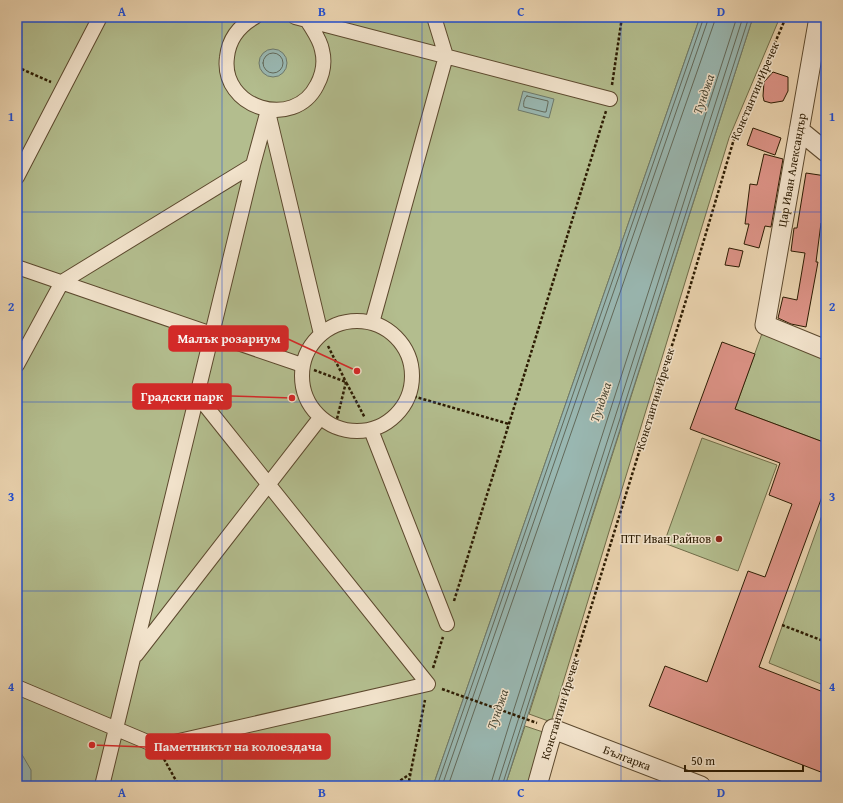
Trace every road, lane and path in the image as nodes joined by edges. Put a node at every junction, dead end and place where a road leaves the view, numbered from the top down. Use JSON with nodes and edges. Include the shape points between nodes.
{"nodes":[{"id":1,"x":100,"y":17,"type":"edge"},
{"id":2,"x":255,"y":17,"type":"edge"},
{"id":3,"x":434,"y":17,"type":"edge"},
{"id":4,"x":622,"y":17,"type":"edge"},
{"id":5,"x":786,"y":17,"type":"edge"},
{"id":6,"x":303,"y":18,"type":"edge"},
{"id":7,"x":820,"y":20,"type":"edge"},
{"id":8,"x":446,"y":56,"type":"junction"},
{"id":9,"x":17,"y":67,"type":"edge"},
{"id":10,"x":63,"y":88,"type":"junction"},
{"id":11,"x":610,"y":99,"type":"junction"},
{"id":12,"x":268,"y":110,"type":"junction"},
{"id":13,"x":799,"y":130,"type":"junction"},
{"id":14,"x":826,"y":152,"type":"edge"},
{"id":15,"x":253,"y":165,"type":"junction"},
{"id":16,"x":17,"y":177,"type":"edge"},
{"id":17,"x":17,"y":267,"type":"edge"},
{"id":18,"x":62,"y":282,"type":"junction"},
{"id":19,"x":372,"y":323,"type":"junction"},
{"id":20,"x":212,"y":333,"type":"junction"},
{"id":21,"x":321,"y":334,"type":"junction"},
{"id":22,"x":826,"y":350,"type":"edge"},
{"id":23,"x":17,"y":365,"type":"edge"},
{"id":24,"x":302,"y":365,"type":"junction"},
{"id":25,"x":346,"y":382,"type":"junction"},
{"id":26,"x":197,"y":395,"type":"junction"},
{"id":27,"x":409,"y":395,"type":"junction"},
{"id":28,"x":320,"y":418,"type":"junction"},
{"id":29,"x":509,"y":424,"type":"junction"},
{"id":30,"x":335,"y":427,"type":"junction"},
{"id":31,"x":371,"y":430,"type":"junction"},
{"id":32,"x":269,"y":484,"type":"junction"},
{"id":33,"x":447,"y":624,"type":"junction"},
{"id":34,"x":782,"y":625,"type":"dead end"},
{"id":35,"x":826,"y":642,"type":"edge"},
{"id":36,"x":132,"y":661,"type":"junction"},
{"id":37,"x":428,"y":684,"type":"junction"},
{"id":38,"x":17,"y":687,"type":"edge"},
{"id":39,"x":116,"y":728,"type":"junction"},
{"id":40,"x":553,"y":729,"type":"junction"},
{"id":41,"x":157,"y":746,"type":"junction"},
{"id":42,"x":411,"y":774,"type":"junction"},
{"id":43,"x":102,"y":786,"type":"edge"},
{"id":44,"x":179,"y":786,"type":"edge"},
{"id":45,"x":392,"y":786,"type":"edge"},
{"id":46,"x":408,"y":786,"type":"edge"},
{"id":47,"x":537,"y":786,"type":"edge"},
{"id":48,"x":701,"y":786,"type":"edge"}],
"edges":[{"from":1,"to":10,"type":"street"},
{"from":2,"to":12,"type":"street","via":[[238,30],[231,40],[226,60],[232,86],[252,104]]},
{"from":3,"to":8,"type":"street"},
{"from":4,"to":11,"type":"path"},
{"from":5,"to":40,"type":"path","name":"Константин Иречек","via":[[734,139]]},
{"from":6,"to":8,"type":"street"},
{"from":6,"to":12,"type":"street","via":[[316,35],[322,49],[324,64],[321,78],[312,94],[298,105],[288,109]]},
{"from":7,"to":13,"type":"street","name":"Цар Иван Александър"},
{"from":8,"to":11,"type":"street"},
{"from":8,"to":19,"type":"street"},
{"from":9,"to":10,"type":"path"},
{"from":10,"to":16,"type":"street"},
{"from":11,"to":29,"type":"path"},
{"from":12,"to":15,"type":"street"},
{"from":12,"to":21,"type":"street"},
{"from":13,"to":14,"type":"street"},
{"from":13,"to":22,"type":"street","name":"Цар Иван Александър","via":[[765,326]]},
{"from":15,"to":18,"type":"street"},
{"from":15,"to":20,"type":"street"},
{"from":17,"to":18,"type":"street"},
{"from":18,"to":20,"type":"street"},
{"from":18,"to":23,"type":"street"},
{"from":19,"to":21,"type":"street","via":[[354,320],[336,324]]},
{"from":19,"to":27,"type":"street","via":[[388,330],[401,343],[409,359],[412,377]]},
{"from":20,"to":24,"type":"street"},
{"from":20,"to":26,"type":"street"},
{"from":21,"to":24,"type":"street","via":[[309,347]]},
{"from":21,"to":25,"type":"path"},
{"from":24,"to":25,"type":"path"},
{"from":24,"to":28,"type":"street","via":[[302,384],[308,403]]},
{"from":25,"to":30,"type":"path"},
{"from":25,"to":31,"type":"path"},
{"from":26,"to":32,"type":"street"},
{"from":26,"to":36,"type":"street"},
{"from":27,"to":29,"type":"path"},
{"from":27,"to":31,"type":"street","via":[[400,410],[387,423]]},
{"from":28,"to":30,"type":"street"},
{"from":28,"to":32,"type":"street"},
{"from":29,"to":33,"type":"path"},
{"from":30,"to":31,"type":"street","via":[[353,432]]},
{"from":31,"to":33,"type":"street"},
{"from":32,"to":36,"type":"street"},
{"from":32,"to":37,"type":"street"},
{"from":33,"to":37,"type":"path"},
{"from":34,"to":35,"type":"path"},
{"from":36,"to":39,"type":"street"},
{"from":37,"to":40,"type":"path"},
{"from":37,"to":41,"type":"street"},
{"from":37,"to":42,"type":"path"},
{"from":38,"to":39,"type":"street"},
{"from":39,"to":41,"type":"street"},
{"from":39,"to":43,"type":"street"},
{"from":40,"to":47,"type":"street","name":"Константин Иречек"},
{"from":40,"to":48,"type":"street","name":"Българка"},
{"from":41,"to":44,"type":"path"},
{"from":42,"to":45,"type":"path"},
{"from":42,"to":46,"type":"path"}]}
